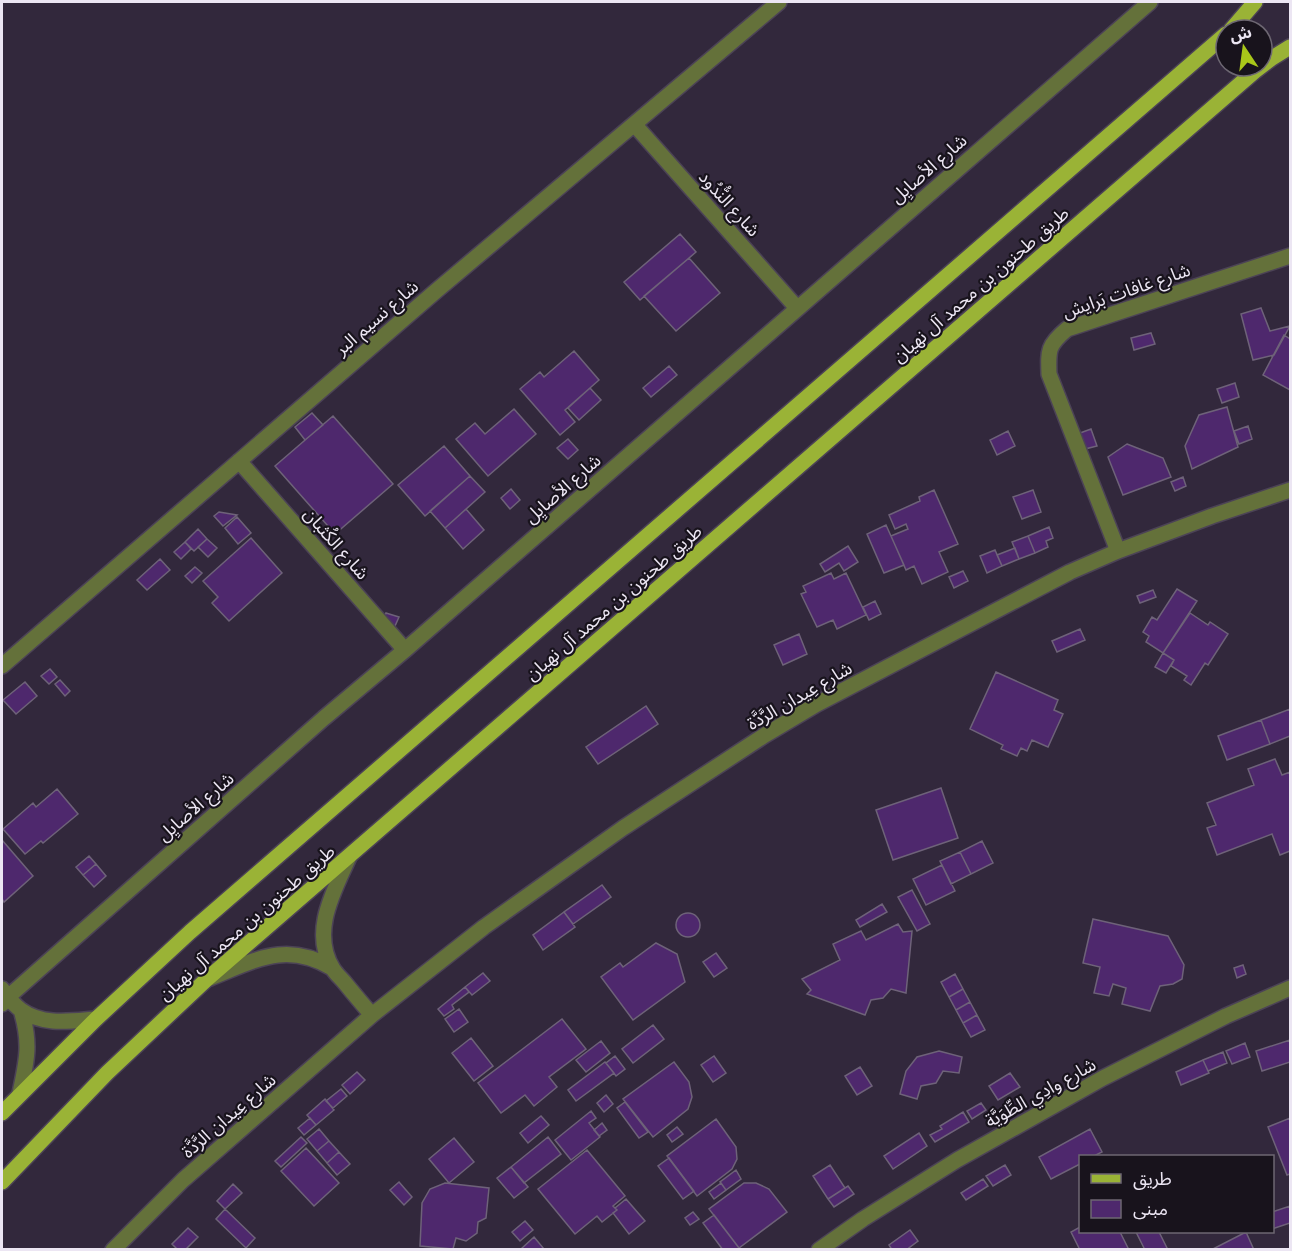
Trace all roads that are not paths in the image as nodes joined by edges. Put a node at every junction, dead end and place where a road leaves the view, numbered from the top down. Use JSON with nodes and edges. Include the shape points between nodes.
{"nodes":[{"id":1,"x":779,"y":2,"type":"edge"},
{"id":2,"x":1150,"y":2,"type":"edge"},
{"id":3,"x":1255,"y":2,"type":"edge"},
{"id":4,"x":1241,"y":18,"type":"edge"},
{"id":5,"x":1214,"y":44,"type":"edge"},
{"id":6,"x":1290,"y":47,"type":"edge"},
{"id":7,"x":634,"y":124,"type":"junction"},
{"id":8,"x":1290,"y":255,"type":"edge"},
{"id":9,"x":797,"y":308,"type":"junction"},
{"id":10,"x":239,"y":461,"type":"junction"},
{"id":11,"x":1290,"y":490,"type":"edge"},
{"id":12,"x":1118,"y":551,"type":"junction"},
{"id":13,"x":405,"y":650,"type":"junction"},
{"id":14,"x":2,"y":666,"type":"edge"},
{"id":15,"x":349,"y":857,"type":"junction"},
{"id":16,"x":332,"y":968,"type":"junction"},
{"id":17,"x":207,"y":979,"type":"junction"},
{"id":18,"x":1290,"y":988,"type":"edge"},
{"id":19,"x":4,"y":997,"type":"edge"},
{"id":20,"x":21,"y":1010,"type":"junction"},
{"id":21,"x":372,"y":1015,"type":"junction"},
{"id":22,"x":96,"y":1019,"type":"junction"},
{"id":23,"x":20,"y":1093,"type":"junction"},
{"id":24,"x":2,"y":1113,"type":"edge"},
{"id":25,"x":2,"y":1182,"type":"edge"},
{"id":26,"x":114,"y":1250,"type":"edge"},
{"id":27,"x":819,"y":1250,"type":"edge"}],
"edges":[{"from":1,"to":7,"type":"street","name":"شارع نسيم البر"},
{"from":2,"to":9,"type":"street","name":"شارع الأصايِل"},
{"from":3,"to":4,"type":"main road"},
{"from":5,"to":22,"type":"main road","via":[[189,932]]},
{"from":6,"to":15,"type":"main road","name":"طريق طحنون بن محمد آل نهيان","via":[[1237,87]]},
{"from":7,"to":9,"type":"street","name":"شارع النُّدُود"},
{"from":7,"to":10,"type":"street","name":"شارع نسيم البر"},
{"from":8,"to":12,"type":"street","name":"شارع غافات بَرايش","via":[[1067,329],[1053,342],[1048,351],[1049,374]]},
{"from":9,"to":13,"type":"street","name":"شارع الأصايِل"},
{"from":10,"to":13,"type":"street","name":"شارع الكُثبان"},
{"from":10,"to":14,"type":"street","name":"شارع نسيم البر"},
{"from":11,"to":12,"type":"street","name":"شارع عِيدان الرَّدَّة"},
{"from":12,"to":21,"type":"street","name":"شارع عِيدان الرَّدَّة","via":[[1070,572],[765,735],[623,828],[484,927]]},
{"from":13,"to":19,"type":"street","name":"شارع الأصايِل"},
{"from":15,"to":16,"type":"street","via":[[324,923]]},
{"from":15,"to":17,"type":"main road","name":"طريق طحنون بن محمد آل نهيان"},
{"from":16,"to":17,"type":"street","via":[[306,956],[277,955]]},
{"from":16,"to":21,"type":"street"},
{"from":17,"to":25,"type":"main road","name":"طريق طحنون بن محمد آل نهيان"},
{"from":18,"to":27,"type":"street","name":"شارع وادِي الطِّوَيَّة","via":[[1103,1078],[957,1160]]},
{"from":19,"to":20,"type":"street"},
{"from":20,"to":22,"type":"street","via":[[56,1022]]},
{"from":20,"to":23,"type":"street","via":[[28,1049]]},
{"from":21,"to":26,"type":"street","name":"شارع عِيدان الرَّدَّة","via":[[183,1180]]},
{"from":22,"to":23,"type":"main road"},
{"from":23,"to":24,"type":"main road"}]}
